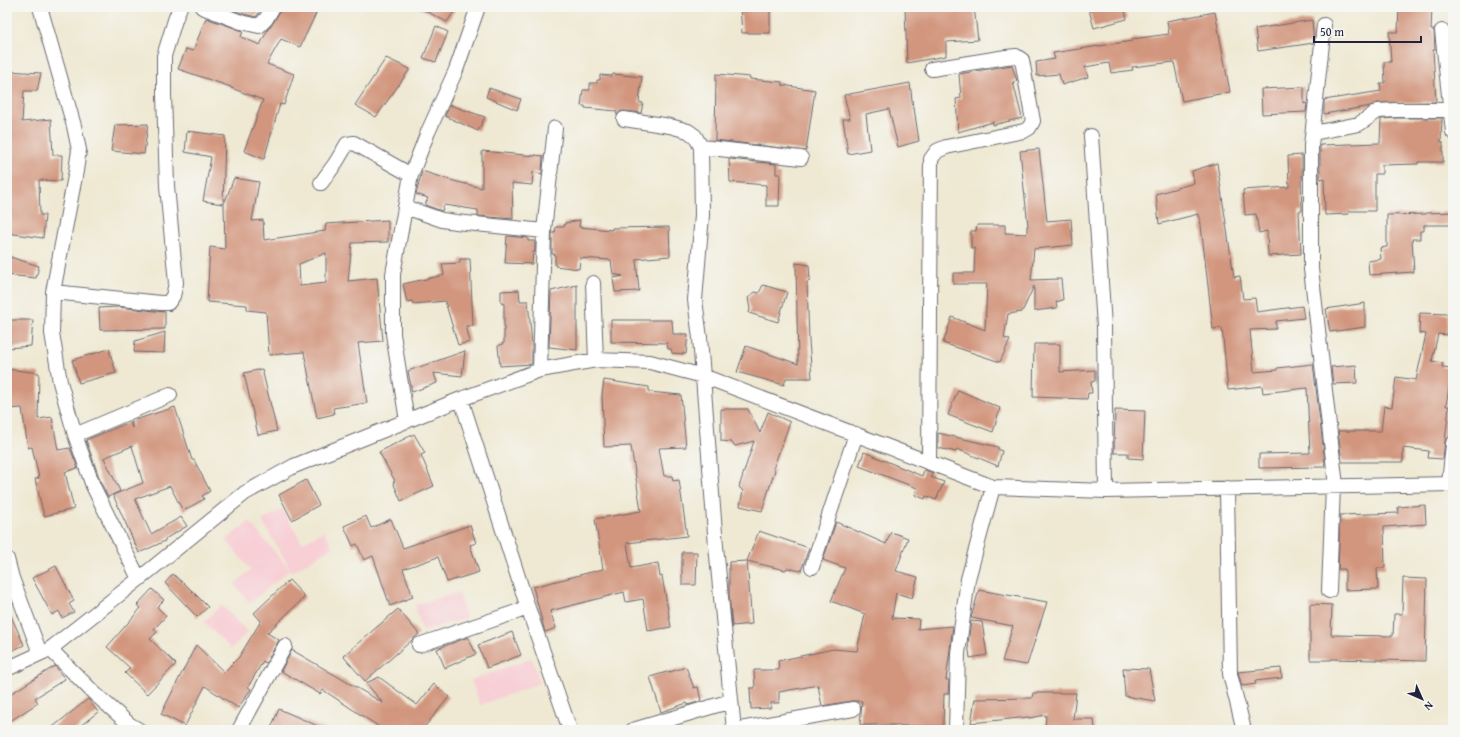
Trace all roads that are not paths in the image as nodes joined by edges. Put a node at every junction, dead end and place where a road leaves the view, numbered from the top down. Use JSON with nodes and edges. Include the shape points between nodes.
{"nodes":[{"id":1,"x":40,"y":7,"type":"edge"},
{"id":2,"x":180,"y":7,"type":"edge"},
{"id":3,"x":202,"y":7,"type":"edge"},
{"id":4,"x":273,"y":7,"type":"edge"},
{"id":5,"x":478,"y":7,"type":"edge"},
{"id":6,"x":1324,"y":25,"type":"dead end"},
{"id":7,"x":1442,"y":30,"type":"dead end"},
{"id":8,"x":932,"y":69,"type":"dead end"},
{"id":9,"x":1450,"y":110,"type":"junction"},
{"id":10,"x":624,"y":119,"type":"dead end"},
{"id":11,"x":556,"y":128,"type":"dead end"},
{"id":12,"x":1453,"y":132,"type":"edge"},
{"id":13,"x":1313,"y":133,"type":"junction"},
{"id":14,"x":1091,"y":136,"type":"dead end"},
{"id":15,"x":701,"y":147,"type":"junction"},
{"id":16,"x":801,"y":158,"type":"dead end"},
{"id":17,"x":411,"y":175,"type":"junction"},
{"id":18,"x":321,"y":182,"type":"dead end"},
{"id":19,"x":404,"y":208,"type":"junction"},
{"id":20,"x":544,"y":231,"type":"junction"},
{"id":21,"x":593,"y":283,"type":"dead end"},
{"id":22,"x":53,"y":292,"type":"junction"},
{"id":23,"x":596,"y":360,"type":"junction"},
{"id":24,"x":540,"y":370,"type":"junction"},
{"id":25,"x":703,"y":376,"type":"junction"},
{"id":26,"x":170,"y":395,"type":"dead end"},
{"id":27,"x":461,"y":399,"type":"junction"},
{"id":28,"x":407,"y":421,"type":"junction"},
{"id":29,"x":856,"y":434,"type":"junction"},
{"id":30,"x":75,"y":435,"type":"junction"},
{"id":31,"x":1453,"y":444,"type":"edge"},
{"id":32,"x":930,"y":462,"type":"junction"},
{"id":33,"x":1451,"y":484,"type":"edge"},
{"id":34,"x":1335,"y":486,"type":"junction"},
{"id":35,"x":993,"y":487,"type":"junction"},
{"id":36,"x":1226,"y":488,"type":"junction"},
{"id":37,"x":1106,"y":491,"type":"junction"},
{"id":38,"x":7,"y":559,"type":"edge"},
{"id":39,"x":812,"y":567,"type":"dead end"},
{"id":40,"x":139,"y":579,"type":"junction"},
{"id":41,"x":1329,"y":591,"type":"dead end"},
{"id":42,"x":528,"y":608,"type":"junction"},
{"id":43,"x":419,"y":645,"type":"dead end"},
{"id":44,"x":285,"y":646,"type":"dead end"},
{"id":45,"x":45,"y":651,"type":"junction"},
{"id":46,"x":7,"y":669,"type":"edge"},
{"id":47,"x":731,"y":702,"type":"junction"},
{"id":48,"x":853,"y":709,"type":"dead end"},
{"id":49,"x":139,"y":730,"type":"edge"},
{"id":50,"x":239,"y":730,"type":"edge"},
{"id":51,"x":570,"y":730,"type":"edge"},
{"id":52,"x":633,"y":730,"type":"edge"},
{"id":53,"x":734,"y":730,"type":"edge"},
{"id":54,"x":956,"y":730,"type":"edge"},
{"id":55,"x":1244,"y":730,"type":"edge"}],
"edges":[{"from":1,"to":22,"type":"street","via":[[79,150]]},
{"from":2,"to":22,"type":"street","via":[[164,56],[167,186],[176,282],[173,296],[168,303],[161,303]]},
{"from":3,"to":4,"type":"street","via":[[259,26],[266,20]]},
{"from":5,"to":17,"type":"street","via":[[456,70]]},
{"from":6,"to":13,"type":"street"},
{"from":7,"to":9,"type":"street"},
{"from":8,"to":32,"type":"street","via":[[1016,56],[1022,60],[1033,121],[1024,132],[946,147],[937,151],[931,159]]},
{"from":9,"to":12,"type":"street"},
{"from":9,"to":13,"type":"street","via":[[1378,111],[1359,124]]},
{"from":10,"to":15,"type":"street","via":[[688,131],[695,136]]},
{"from":11,"to":20,"type":"street"},
{"from":13,"to":34,"type":"street","via":[[1311,269]]},
{"from":14,"to":37,"type":"street","via":[[1104,326]]},
{"from":15,"to":16,"type":"street"},
{"from":15,"to":25,"type":"street","via":[[702,215],[695,300]]},
{"from":17,"to":18,"type":"street","via":[[354,143],[347,144]]},
{"from":17,"to":19,"type":"street"},
{"from":19,"to":20,"type":"street","via":[[442,220]]},
{"from":19,"to":28,"type":"street","via":[[393,274],[393,334]]},
{"from":20,"to":24,"type":"street"},
{"from":21,"to":23,"type":"street"},
{"from":22,"to":30,"type":"street","via":[[52,333],[60,382]]},
{"from":23,"to":24,"type":"street"},
{"from":23,"to":25,"type":"street","via":[[650,362]]},
{"from":24,"to":27,"type":"street"},
{"from":25,"to":29,"type":"street"},
{"from":25,"to":47,"type":"street"},
{"from":26,"to":30,"type":"street"},
{"from":27,"to":28,"type":"street"},
{"from":27,"to":42,"type":"street"},
{"from":28,"to":40,"type":"street","via":[[294,466],[245,493]]},
{"from":29,"to":32,"type":"street"},
{"from":29,"to":39,"type":"street"},
{"from":30,"to":40,"type":"street","via":[[93,486]]},
{"from":31,"to":33,"type":"street"},
{"from":32,"to":35,"type":"street"},
{"from":33,"to":34,"type":"street"},
{"from":34,"to":36,"type":"street"},
{"from":34,"to":41,"type":"street"},
{"from":35,"to":37,"type":"street"},
{"from":35,"to":54,"type":"street","via":[[968,579],[958,653]]},
{"from":36,"to":37,"type":"street"},
{"from":36,"to":55,"type":"street","via":[[1230,674]]},
{"from":38,"to":45,"type":"street","via":[[12,578]]},
{"from":40,"to":45,"type":"street"},
{"from":42,"to":43,"type":"street"},
{"from":42,"to":51,"type":"street"},
{"from":44,"to":50,"type":"street"},
{"from":45,"to":46,"type":"street"},
{"from":45,"to":49,"type":"street"},
{"from":47,"to":52,"type":"street"},
{"from":47,"to":53,"type":"street"},
{"from":48,"to":53,"type":"street"}]}
